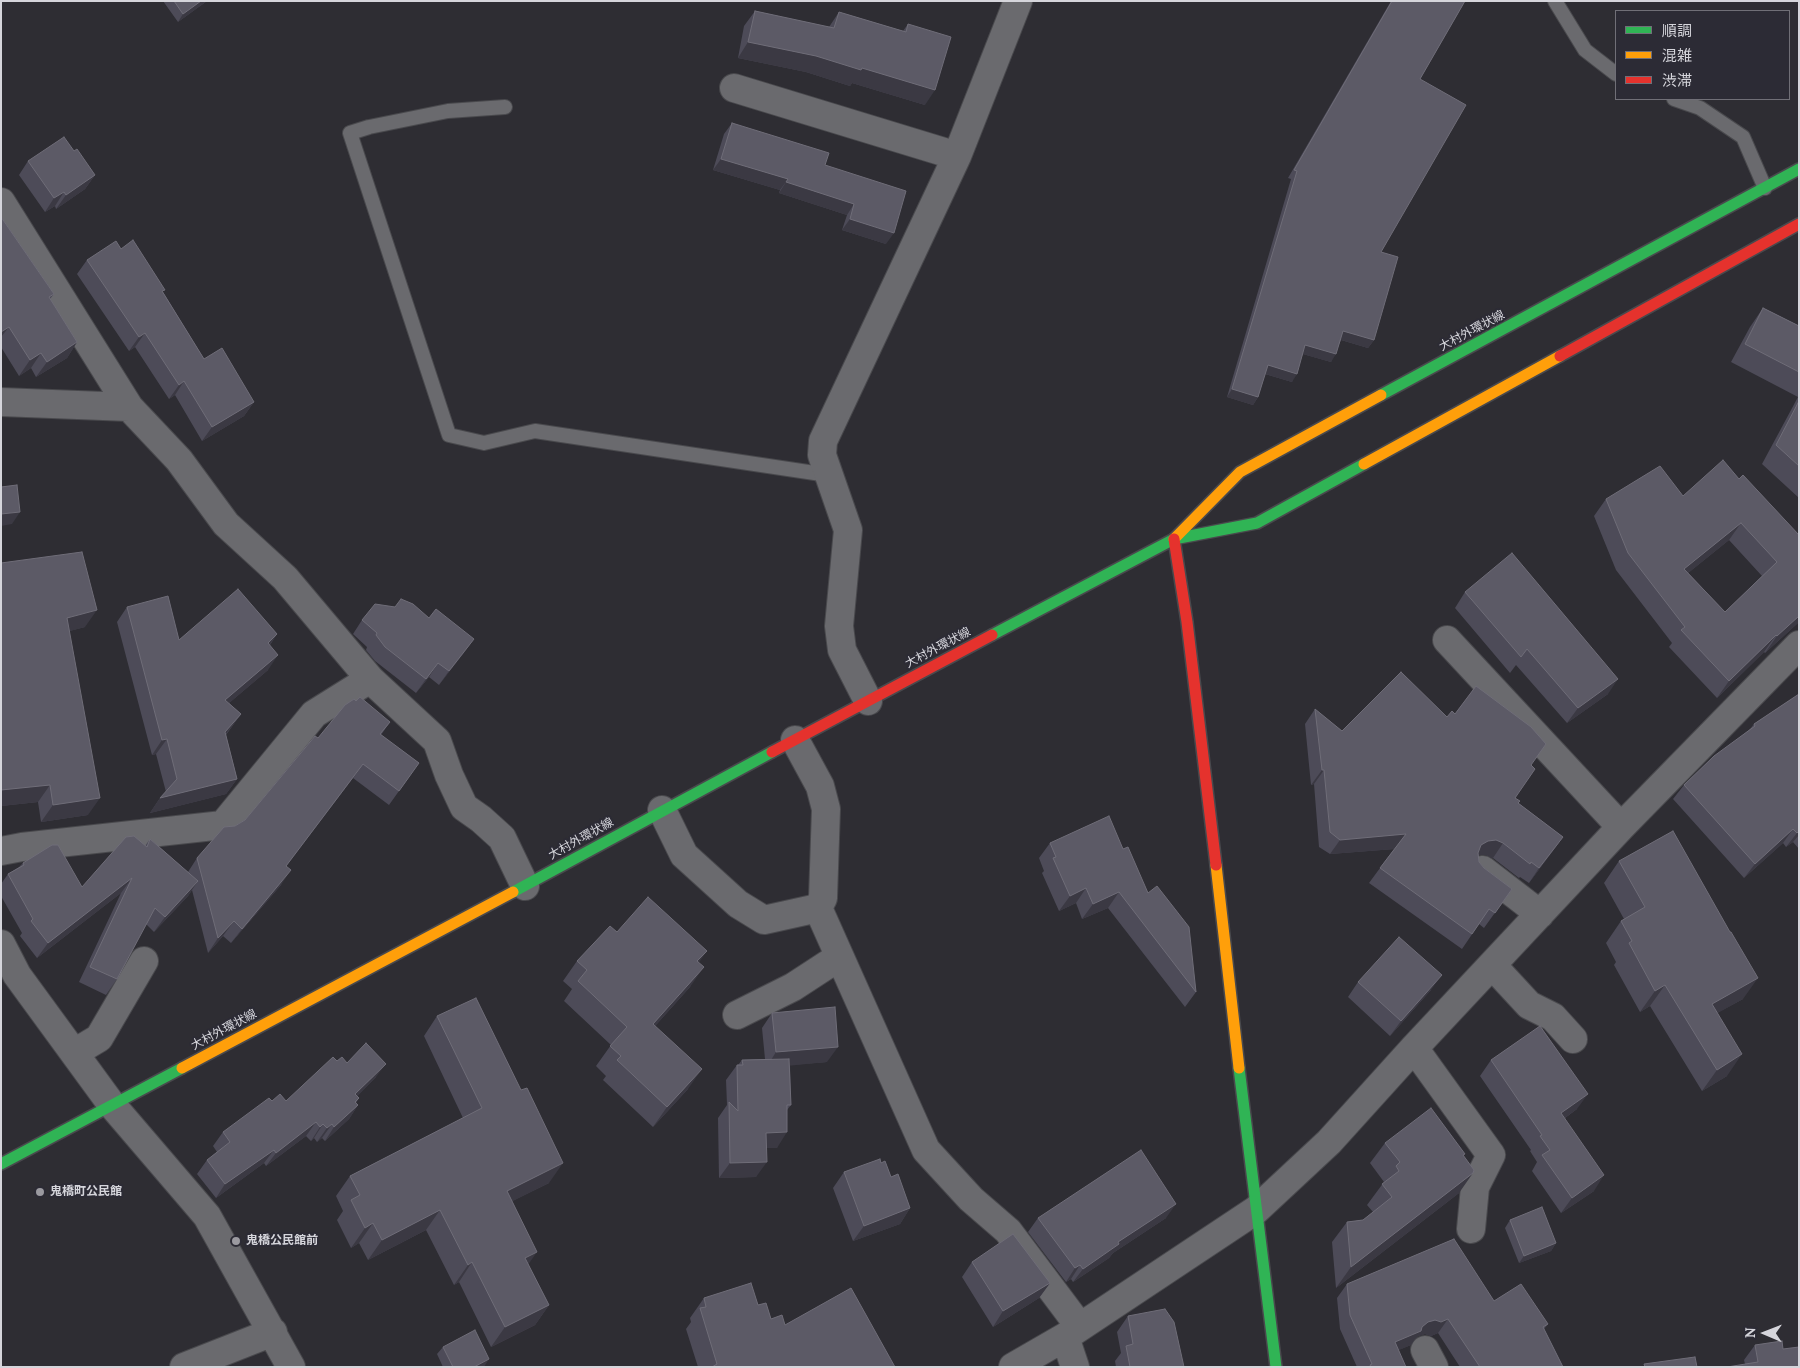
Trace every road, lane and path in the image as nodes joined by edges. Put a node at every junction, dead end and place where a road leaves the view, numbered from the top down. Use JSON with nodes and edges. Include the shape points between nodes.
{"nodes":[{"id":1,"x":1018,"y":1,"type":"edge"},
{"id":2,"x":1555,"y":1,"type":"edge"},
{"id":3,"x":1615,"y":73,"type":"edge"},
{"id":4,"x":734,"y":88,"type":"dead end"},
{"id":5,"x":1677,"y":100,"type":"edge"},
{"id":6,"x":505,"y":107,"type":"dead end"},
{"id":7,"x":957,"y":156,"type":"junction"},
{"id":8,"x":1799,"y":170,"type":"edge"},
{"id":9,"x":1765,"y":188,"type":"junction"},
{"id":10,"x":1,"y":202,"type":"edge"},
{"id":11,"x":1799,"y":224,"type":"edge"},
{"id":12,"x":1,"y":402,"type":"edge"},
{"id":13,"x":129,"y":407,"type":"junction"},
{"id":14,"x":828,"y":475,"type":"junction"},
{"id":15,"x":1174,"y":539,"type":"junction"},
{"id":16,"x":1447,"y":640,"type":"dead end"},
{"id":17,"x":1799,"y":645,"type":"edge"},
{"id":18,"x":370,"y":679,"type":"junction"},
{"id":19,"x":868,"y":701,"type":"junction"},
{"id":20,"x":795,"y":740,"type":"junction"},
{"id":21,"x":662,"y":810,"type":"junction"},
{"id":22,"x":1621,"y":827,"type":"junction"},
{"id":23,"x":1,"y":851,"type":"edge"},
{"id":24,"x":1483,"y":870,"type":"edge"},
{"id":25,"x":525,"y":886,"type":"junction"},
{"id":26,"x":818,"y":908,"type":"junction"},
{"id":27,"x":1540,"y":914,"type":"junction"},
{"id":28,"x":1,"y":944,"type":"edge"},
{"id":29,"x":839,"y":957,"type":"junction"},
{"id":30,"x":144,"y":961,"type":"dead end"},
{"id":31,"x":1492,"y":965,"type":"junction"},
{"id":32,"x":737,"y":1015,"type":"dead end"},
{"id":33,"x":1573,"y":1039,"type":"dead end"},
{"id":34,"x":1414,"y":1048,"type":"junction"},
{"id":35,"x":74,"y":1053,"type":"junction"},
{"id":36,"x":112,"y":1105,"type":"junction"},
{"id":37,"x":1,"y":1164,"type":"edge"},
{"id":38,"x":1256,"y":1210,"type":"junction"},
{"id":39,"x":1472,"y":1228,"type":"dead end"},
{"id":40,"x":273,"y":1332,"type":"junction"},
{"id":41,"x":1073,"y":1332,"type":"junction"},
{"id":42,"x":184,"y":1367,"type":"edge"},
{"id":43,"x":291,"y":1367,"type":"edge"},
{"id":44,"x":1013,"y":1367,"type":"edge"},
{"id":45,"x":1075,"y":1367,"type":"edge"},
{"id":46,"x":1276,"y":1367,"type":"edge"}],
"edges":[{"from":1,"to":7,"type":"street"},
{"from":2,"to":3,"type":"lane","via":[[1585,50]]},
{"from":4,"to":7,"type":"street"},
{"from":5,"to":9,"type":"lane","via":[[1700,108],[1744,138]]},
{"from":6,"to":14,"type":"lane","via":[[448,111],[350,134],[449,435],[484,443],[535,431]]},
{"from":7,"to":14,"type":"street","via":[[823,441],[822,455]]},
{"from":8,"to":9,"type":"main road","name":"大村外環状線"},
{"from":9,"to":15,"type":"main road","name":"大村外環状線","via":[[1240,472]]},
{"from":10,"to":13,"type":"street"},
{"from":11,"to":15,"type":"main road","name":"大村外環状線","via":[[1257,523]]},
{"from":12,"to":13,"type":"street"},
{"from":13,"to":18,"type":"street","via":[[179,460],[226,524],[285,578]]},
{"from":14,"to":19,"type":"street","via":[[848,530],[839,626],[842,650]]},
{"from":15,"to":19,"type":"main road","name":"大村外環状線"},
{"from":15,"to":38,"type":"main road"},
{"from":16,"to":22,"type":"street"},
{"from":17,"to":22,"type":"street"},
{"from":18,"to":23,"type":"street","via":[[314,714],[223,825]]},
{"from":18,"to":25,"type":"street","via":[[437,741],[464,807],[502,838]]},
{"from":19,"to":20,"type":"main road","name":"大村外環状線"},
{"from":20,"to":21,"type":"main road","name":"大村外環状線"},
{"from":20,"to":26,"type":"street","via":[[820,786],[826,809],[823,898]]},
{"from":21,"to":25,"type":"main road","name":"大村外環状線"},
{"from":21,"to":26,"type":"street","via":[[684,855],[738,904],[764,920]]},
{"from":22,"to":27,"type":"street"},
{"from":24,"to":27,"type":"street"},
{"from":25,"to":36,"type":"main road","name":"大村外環状線"},
{"from":26,"to":29,"type":"street"},
{"from":27,"to":31,"type":"street"},
{"from":28,"to":35,"type":"street","via":[[17,975]]},
{"from":29,"to":32,"type":"street","via":[[793,987]]},
{"from":29,"to":41,"type":"street","via":[[926,1150],[971,1198],[1008,1231]]},
{"from":30,"to":35,"type":"street","via":[[100,1038]]},
{"from":31,"to":33,"type":"street","via":[[1529,1005],[1553,1017]]},
{"from":31,"to":34,"type":"street"},
{"from":34,"to":38,"type":"street","via":[[1329,1142]]},
{"from":34,"to":39,"type":"street","via":[[1491,1155],[1475,1186]]},
{"from":35,"to":36,"type":"street"},
{"from":36,"to":37,"type":"main road","name":"大村外環状線"},
{"from":36,"to":40,"type":"street","via":[[207,1216]]},
{"from":38,"to":41,"type":"street"},
{"from":38,"to":46,"type":"main road"},
{"from":40,"to":42,"type":"street"},
{"from":40,"to":43,"type":"street"},
{"from":41,"to":44,"type":"street"},
{"from":41,"to":45,"type":"street"}]}
